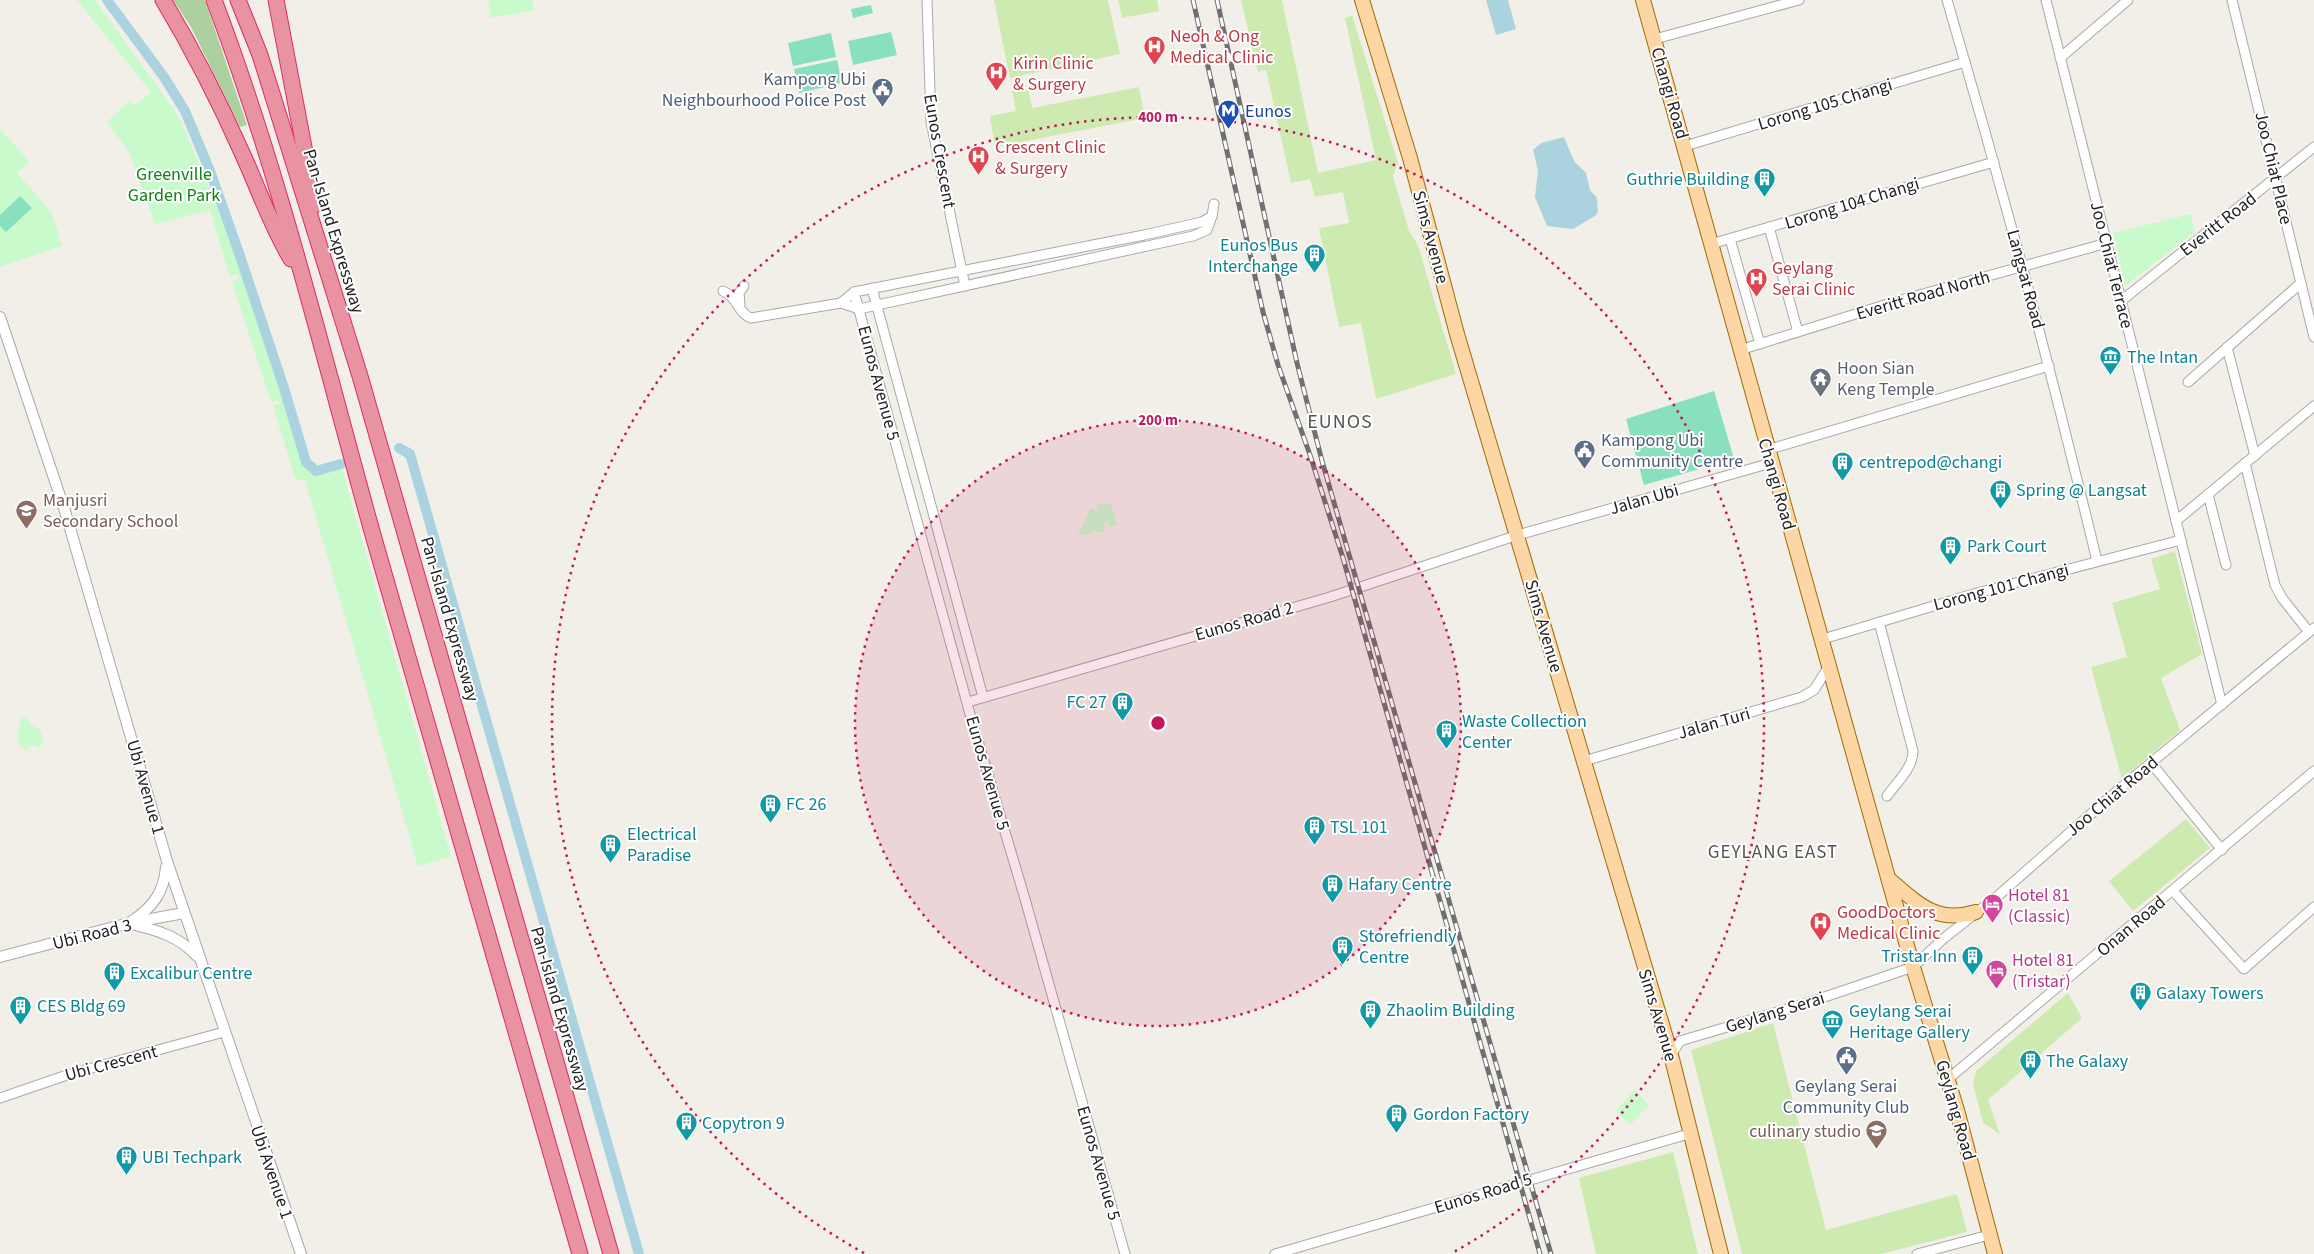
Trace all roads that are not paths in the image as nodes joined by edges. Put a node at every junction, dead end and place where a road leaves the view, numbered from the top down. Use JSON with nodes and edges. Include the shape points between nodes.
{"nodes":[{"id":1,"x":163,"y":0,"type":"edge"},
{"id":2,"x":214,"y":0,"type":"edge"},
{"id":3,"x":238,"y":0,"type":"edge"},
{"id":4,"x":276,"y":0,"type":"edge"},
{"id":5,"x":928,"y":0,"type":"edge"},
{"id":6,"x":1362,"y":0,"type":"edge"},
{"id":7,"x":1643,"y":0,"type":"edge"},
{"id":8,"x":1799,"y":0,"type":"edge"},
{"id":9,"x":1947,"y":0,"type":"edge"},
{"id":10,"x":2046,"y":0,"type":"edge"},
{"id":11,"x":2128,"y":0,"type":"edge"},
{"id":12,"x":2232,"y":0,"type":"edge"},
{"id":13,"x":1655,"y":39,"type":"junction"},
{"id":14,"x":2060,"y":58,"type":"junction"},
{"id":15,"x":1965,"y":62,"type":"junction"},
{"id":16,"x":1685,"y":146,"type":"junction"},
{"id":17,"x":2314,"y":146,"type":"edge"},
{"id":18,"x":1994,"y":162,"type":"junction"},
{"id":19,"x":2277,"y":178,"type":"junction"},
{"id":20,"x":1214,"y":204,"type":"dead end"},
{"id":21,"x":1212,"y":216,"type":"junction"},
{"id":22,"x":1769,"y":227,"type":"junction"},
{"id":23,"x":1730,"y":239,"type":"junction"},
{"id":24,"x":2106,"y":243,"type":"junction"},
{"id":25,"x":1711,"y":244,"type":"junction"},
{"id":26,"x":325,"y":263,"type":"junction"},
{"id":27,"x":2023,"y":265,"type":"junction"},
{"id":28,"x":963,"y":271,"type":"junction"},
{"id":29,"x":301,"y":275,"type":"junction"},
{"id":30,"x":2301,"y":283,"type":"junction"},
{"id":31,"x":744,"y":286,"type":"dead end"},
{"id":32,"x":966,"y":286,"type":"junction"},
{"id":33,"x":872,"y":288,"type":"junction"},
{"id":34,"x":724,"y":291,"type":"dead end"},
{"id":35,"x":854,"y":292,"type":"junction"},
{"id":36,"x":2121,"y":301,"type":"junction"},
{"id":37,"x":841,"y":303,"type":"junction"},
{"id":38,"x":877,"y":306,"type":"junction"},
{"id":39,"x":859,"y":309,"type":"junction"},
{"id":40,"x":741,"y":310,"type":"junction"},
{"id":41,"x":0,"y":317,"type":"edge"},
{"id":42,"x":1798,"y":332,"type":"junction"},
{"id":43,"x":2314,"y":336,"type":"edge"},
{"id":44,"x":1760,"y":344,"type":"junction"},
{"id":45,"x":2228,"y":347,"type":"junction"},
{"id":46,"x":1740,"y":350,"type":"junction"},
{"id":47,"x":2049,"y":366,"type":"junction"},
{"id":48,"x":2188,"y":382,"type":"dead end"},
{"id":49,"x":2314,"y":406,"type":"edge"},
{"id":50,"x":1769,"y":456,"type":"junction"},
{"id":51,"x":2255,"y":456,"type":"junction"},
{"id":52,"x":2245,"y":463,"type":"junction"},
{"id":53,"x":2208,"y":494,"type":"junction"},
{"id":54,"x":2176,"y":521,"type":"junction"},
{"id":55,"x":1518,"y":535,"type":"junction"},
{"id":56,"x":2181,"y":540,"type":"junction"},
{"id":57,"x":2097,"y":561,"type":"junction"},
{"id":58,"x":2226,"y":565,"type":"dead end"},
{"id":59,"x":1879,"y":622,"type":"junction"},
{"id":60,"x":2312,"y":630,"type":"edge"},
{"id":61,"x":1823,"y":639,"type":"junction"},
{"id":62,"x":1829,"y":665,"type":"junction"},
{"id":63,"x":983,"y":698,"type":"junction"},
{"id":64,"x":968,"y":702,"type":"junction"},
{"id":65,"x":2222,"y":705,"type":"junction"},
{"id":66,"x":1584,"y":761,"type":"junction"},
{"id":67,"x":2151,"y":764,"type":"junction"},
{"id":68,"x":2314,"y":771,"type":"edge"},
{"id":69,"x":1887,"y":796,"type":"dead end"},
{"id":70,"x":2222,"y":850,"type":"junction"},
{"id":71,"x":167,"y":861,"type":"junction"},
{"id":72,"x":1890,"y":880,"type":"junction"},
{"id":73,"x":2173,"y":891,"type":"junction"},
{"id":74,"x":2314,"y":907,"type":"edge"},
{"id":75,"x":1976,"y":912,"type":"junction"},
{"id":76,"x":184,"y":913,"type":"junction"},
{"id":77,"x":129,"y":923,"type":"junction"},
{"id":78,"x":0,"y":958,"type":"edge"},
{"id":79,"x":200,"y":959,"type":"junction"},
{"id":80,"x":1913,"y":967,"type":"junction"},
{"id":81,"x":224,"y":1032,"type":"junction"},
{"id":82,"x":1671,"y":1055,"type":"junction"},
{"id":83,"x":1947,"y":1080,"type":"junction"},
{"id":84,"x":0,"y":1098,"type":"edge"},
{"id":85,"x":1692,"y":1133,"type":"junction"},
{"id":86,"x":1989,"y":1235,"type":"junction"},
{"id":87,"x":301,"y":1254,"type":"edge"},
{"id":88,"x":580,"y":1254,"type":"edge"},
{"id":89,"x":612,"y":1254,"type":"edge"},
{"id":90,"x":1125,"y":1254,"type":"edge"},
{"id":91,"x":1275,"y":1254,"type":"edge"},
{"id":92,"x":1721,"y":1254,"type":"edge"},
{"id":93,"x":1917,"y":1254,"type":"edge"},
{"id":94,"x":1995,"y":1254,"type":"edge"}],
"edges":[{"from":1,"to":29,"type":"highway","via":[[194,52],[232,128],[279,239]]},
{"from":2,"to":29,"type":"highway","via":[[270,161]]},
{"from":3,"to":26,"type":"highway","name":"Pan-Island Expressway","via":[[260,55]]},
{"from":4,"to":26,"type":"highway"},
{"from":5,"to":28,"type":"street","name":"Eunos Crescent","via":[[931,122]]},
{"from":6,"to":55,"type":"main road","name":"Sims Avenue"},
{"from":7,"to":13,"type":"main road","name":"Changi Road"},
{"from":8,"to":13,"type":"street"},
{"from":9,"to":15,"type":"street","name":"Langsat Road"},
{"from":10,"to":14,"type":"street","name":"Joo Chiat Terrace"},
{"from":11,"to":14,"type":"street"},
{"from":12,"to":19,"type":"street","name":"Joo Chiat Place"},
{"from":13,"to":16,"type":"main road","name":"Changi Road"},
{"from":14,"to":24,"type":"street","name":"Joo Chiat Terrace"},
{"from":15,"to":16,"type":"street","name":"Lorong 105 Changi"},
{"from":15,"to":18,"type":"street","name":"Langsat Road"},
{"from":16,"to":25,"type":"main road","name":"Changi Road"},
{"from":17,"to":19,"type":"street","name":"Everitt Road"},
{"from":18,"to":22,"type":"street","name":"Lorong 104 Changi"},
{"from":18,"to":27,"type":"street","name":"Langsat Road"},
{"from":19,"to":30,"type":"street","name":"Joo Chiat Place"},
{"from":19,"to":36,"type":"street","name":"Everitt Road"},
{"from":20,"to":21,"type":"street"},
{"from":21,"to":28,"type":"street","via":[[1202,222],[1144,235]]},
{"from":21,"to":32,"type":"street","via":[[1207,230],[1194,236]]},
{"from":22,"to":23,"type":"street","name":"Lorong 104 Changi"},
{"from":22,"to":42,"type":"street"},
{"from":23,"to":25,"type":"street","name":"Lorong 104 Changi"},
{"from":23,"to":44,"type":"street"},
{"from":24,"to":27,"type":"street","name":"Everitt Road North"},
{"from":24,"to":36,"type":"street","name":"Joo Chiat Terrace"},
{"from":25,"to":46,"type":"main road","name":"Changi Road"},
{"from":26,"to":89,"type":"highway","name":"Pan-Island Expressway"},
{"from":27,"to":42,"type":"street","name":"Everitt Road North"},
{"from":27,"to":47,"type":"street","name":"Langsat Road"},
{"from":28,"to":32,"type":"street","name":"Eunos Crescent"},
{"from":28,"to":33,"type":"street"},
{"from":29,"to":88,"type":"highway"},
{"from":30,"to":43,"type":"street","name":"Joo Chiat Place"},
{"from":30,"to":45,"type":"street"},
{"from":31,"to":40,"type":"street","via":[[740,293]]},
{"from":32,"to":38,"type":"street"},
{"from":33,"to":35,"type":"street"},
{"from":33,"to":38,"type":"street","name":"Eunos Avenue 5"},
{"from":34,"to":40,"type":"street","via":[[733,296]]},
{"from":35,"to":37,"type":"street"},
{"from":35,"to":39,"type":"street","name":"Eunos Avenue 5"},
{"from":36,"to":54,"type":"street","name":"Joo Chiat Terrace"},
{"from":37,"to":39,"type":"street"},
{"from":37,"to":40,"type":"street","via":[[755,318],[747,317]]},
{"from":38,"to":39,"type":"street"},
{"from":38,"to":63,"type":"street","name":"Eunos Avenue 5"},
{"from":39,"to":64,"type":"street","name":"Eunos Avenue 5"},
{"from":41,"to":71,"type":"street","name":"Ubi Avenue 1","via":[[65,511]]},
{"from":42,"to":44,"type":"street","name":"Everitt Road North"},
{"from":44,"to":46,"type":"street","name":"Everitt Road North"},
{"from":45,"to":48,"type":"street"},
{"from":45,"to":51,"type":"street"},
{"from":46,"to":50,"type":"main road","name":"Changi Road"},
{"from":47,"to":50,"type":"street","name":"Jalan Ubi","via":[[1854,424]]},
{"from":47,"to":57,"type":"street","name":"Langsat Road"},
{"from":49,"to":51,"type":"street"},
{"from":50,"to":55,"type":"street","name":"Jalan Ubi"},
{"from":50,"to":61,"type":"main road","name":"Changi Road"},
{"from":51,"to":52,"type":"street"},
{"from":52,"to":53,"type":"street"},
{"from":52,"to":60,"type":"street","via":[[2275,585],[2282,598]]},
{"from":53,"to":54,"type":"street"},
{"from":53,"to":58,"type":"street"},
{"from":54,"to":56,"type":"street","name":"Joo Chiat Terrace"},
{"from":55,"to":63,"type":"street","name":"Eunos Road 2","via":[[1330,597]]},
{"from":55,"to":66,"type":"main road","name":"Sims Avenue"},
{"from":56,"to":57,"type":"street","name":"Lorong 101 Changi"},
{"from":56,"to":65,"type":"street","name":"Joo Chiat Terrace"},
{"from":57,"to":59,"type":"street","name":"Lorong 101 Changi"},
{"from":59,"to":61,"type":"street","name":"Lorong 101 Changi"},
{"from":59,"to":69,"type":"street","via":[[1913,751],[1908,769]]},
{"from":60,"to":65,"type":"street","name":"Joo Chiat Road"},
{"from":61,"to":62,"type":"main road","name":"Changi Road"},
{"from":62,"to":66,"type":"street","name":"Jalan Turi","via":[[1814,690],[1802,697]]},
{"from":62,"to":72,"type":"main road","name":"Changi Road"},
{"from":63,"to":64,"type":"street","name":"Eunos Road 2"},
{"from":64,"to":90,"type":"street","name":"Eunos Avenue 5"},
{"from":65,"to":67,"type":"street","name":"Joo Chiat Road"},
{"from":66,"to":82,"type":"main road","name":"Sims Avenue"},
{"from":67,"to":70,"type":"street"},
{"from":67,"to":75,"type":"street","name":"Joo Chiat Road"},
{"from":68,"to":70,"type":"street","name":"Onan Road"},
{"from":70,"to":73,"type":"street","name":"Onan Road"},
{"from":71,"to":76,"type":"street","name":"Ubi Avenue 1"},
{"from":71,"to":77,"type":"street","via":[[159,897]]},
{"from":72,"to":75,"type":"main road","via":[[1917,903],[1938,915],[1961,917]]},
{"from":72,"to":80,"type":"main road","name":"Changi Road"},
{"from":73,"to":74,"type":"street","via":[[2244,969]]},
{"from":73,"to":83,"type":"street","name":"Onan Road"},
{"from":75,"to":80,"type":"street","name":"Joo Chiat Road"},
{"from":76,"to":77,"type":"street","name":"Ubi Road 3"},
{"from":76,"to":79,"type":"street","name":"Ubi Avenue 1"},
{"from":77,"to":78,"type":"street","name":"Ubi Road 3"},
{"from":77,"to":79,"type":"street","via":[[172,936],[186,944]]},
{"from":79,"to":81,"type":"street","name":"Ubi Avenue 1"},
{"from":80,"to":82,"type":"street","name":"Geylang Serai","via":[[1680,1041]]},
{"from":80,"to":83,"type":"main road","name":"Geylang Road"},
{"from":81,"to":84,"type":"street","name":"Ubi Crescent","via":[[70,1074]]},
{"from":81,"to":87,"type":"street","name":"Ubi Avenue 1"},
{"from":82,"to":85,"type":"main road","name":"Sims Avenue"},
{"from":83,"to":86,"type":"main road","name":"Geylang Road"},
{"from":85,"to":91,"type":"street","name":"Eunos Road 5"},
{"from":85,"to":92,"type":"main road","name":"Sims Avenue"},
{"from":86,"to":93,"type":"street"},
{"from":86,"to":94,"type":"main road","name":"Geylang Road"}]}
